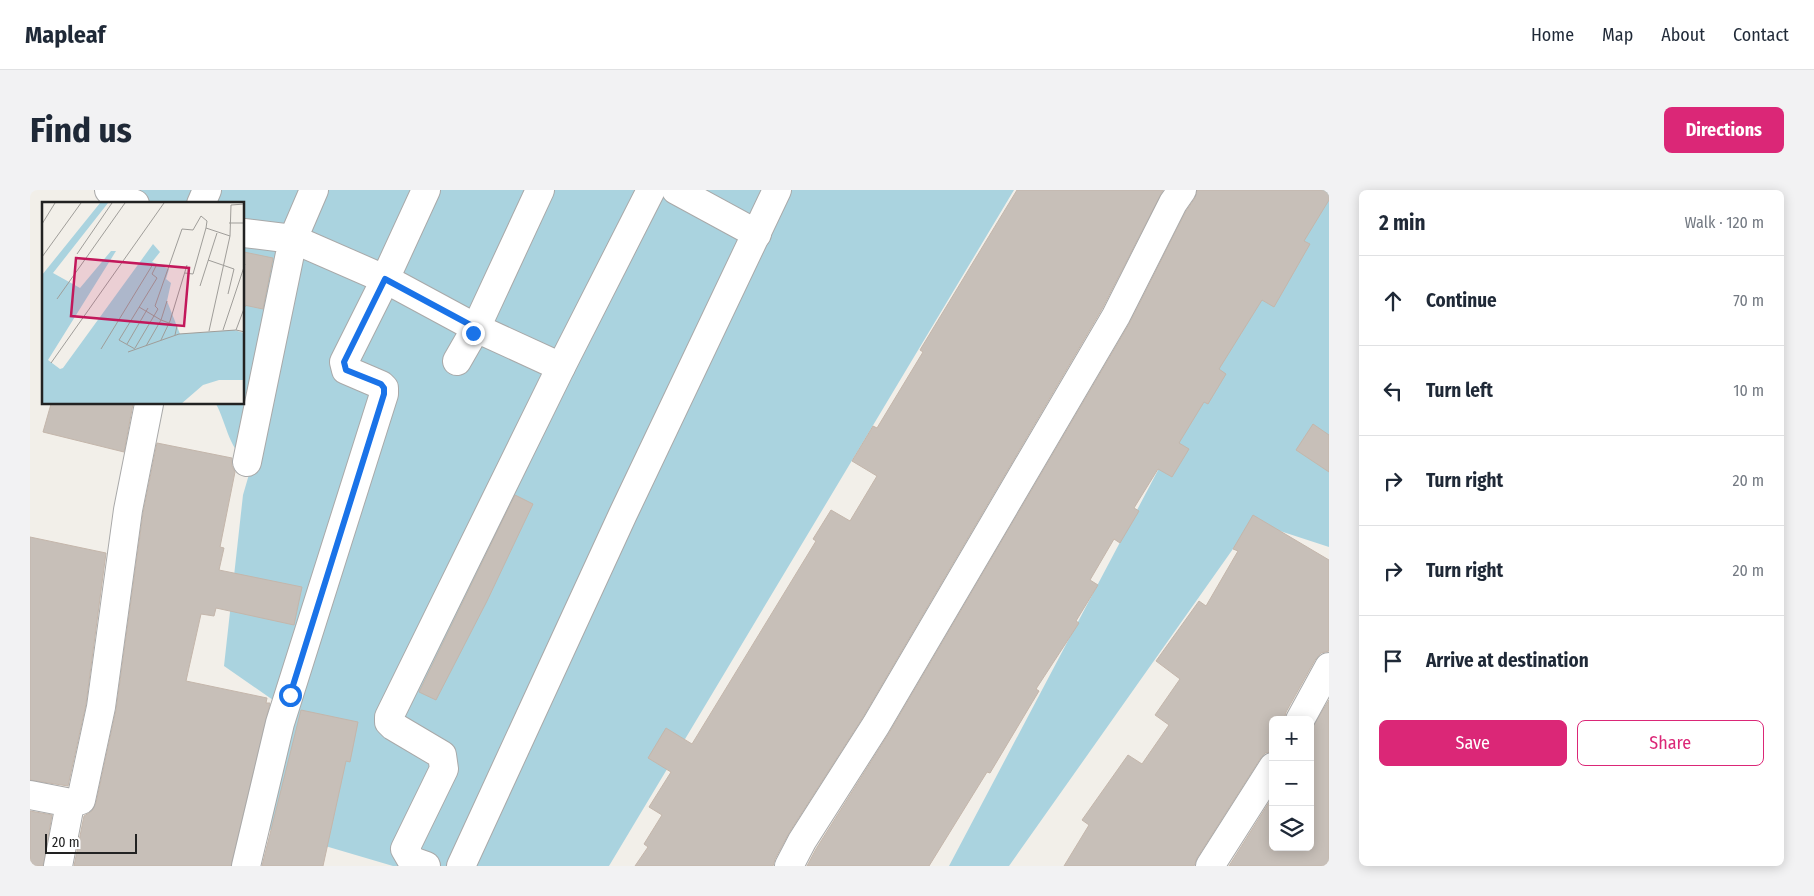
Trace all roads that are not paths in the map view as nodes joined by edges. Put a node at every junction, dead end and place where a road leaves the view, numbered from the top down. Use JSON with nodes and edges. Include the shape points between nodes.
{"nodes":[{"id":1,"x":109,"y":190,"type":"edge"},
{"id":2,"x":207,"y":190,"type":"edge"},
{"id":3,"x":314,"y":190,"type":"edge"},
{"id":4,"x":426,"y":190,"type":"edge"},
{"id":5,"x":540,"y":190,"type":"edge"},
{"id":6,"x":650,"y":190,"type":"edge"},
{"id":7,"x":676,"y":190,"type":"edge"},
{"id":8,"x":777,"y":190,"type":"edge"},
{"id":9,"x":1182,"y":190,"type":"edge"},
{"id":10,"x":130,"y":202,"type":"edge"},
{"id":11,"x":202,"y":202,"type":"edge"},
{"id":12,"x":245,"y":233,"type":"edge"},
{"id":13,"x":757,"y":234,"type":"junction"},
{"id":14,"x":293,"y":239,"type":"junction"},
{"id":15,"x":385,"y":279,"type":"junction"},
{"id":16,"x":476,"y":328,"type":"junction"},
{"id":17,"x":457,"y":361,"type":"dead end"},
{"id":18,"x":561,"y":367,"type":"junction"},
{"id":19,"x":149,"y":405,"type":"edge"},
{"id":20,"x":247,"y":462,"type":"dead end"},
{"id":21,"x":1329,"y":667,"type":"edge"},
{"id":22,"x":1302,"y":716,"type":"edge"},
{"id":23,"x":1269,"y":773,"type":"edge"},
{"id":24,"x":30,"y":795,"type":"edge"},
{"id":25,"x":71,"y":803,"type":"junction"},
{"id":26,"x":58,"y":866,"type":"edge"},
{"id":27,"x":246,"y":866,"type":"edge"},
{"id":28,"x":426,"y":866,"type":"edge"},
{"id":29,"x":461,"y":866,"type":"edge"},
{"id":30,"x":789,"y":866,"type":"edge"},
{"id":31,"x":1210,"y":866,"type":"edge"}],
"edges":[{"from":1,"to":10,"type":"street"},
{"from":2,"to":11,"type":"street"},
{"from":3,"to":14,"type":"street"},
{"from":4,"to":15,"type":"street"},
{"from":5,"to":16,"type":"street"},
{"from":6,"to":18,"type":"street"},
{"from":7,"to":13,"type":"street"},
{"from":8,"to":13,"type":"street"},
{"from":9,"to":30,"type":"street","via":[[1116,316]]},
{"from":12,"to":14,"type":"street"},
{"from":13,"to":29,"type":"street","via":[[622,514]]},
{"from":14,"to":15,"type":"street"},
{"from":14,"to":20,"type":"street"},
{"from":15,"to":16,"type":"street"},
{"from":15,"to":27,"type":"street","via":[[344,362],[346,370],[381,384],[384,394],[280,723]]},
{"from":16,"to":17,"type":"street"},
{"from":16,"to":18,"type":"street"},
{"from":18,"to":28,"type":"street","via":[[389,717],[393,726],[442,755],[444,760],[444,768],[406,849],[412,861]]},
{"from":19,"to":25,"type":"street","via":[[128,510],[101,707],[81,800]]},
{"from":21,"to":22,"type":"street"},
{"from":23,"to":31,"type":"street"},
{"from":24,"to":25,"type":"street"},
{"from":25,"to":26,"type":"street"}]}
